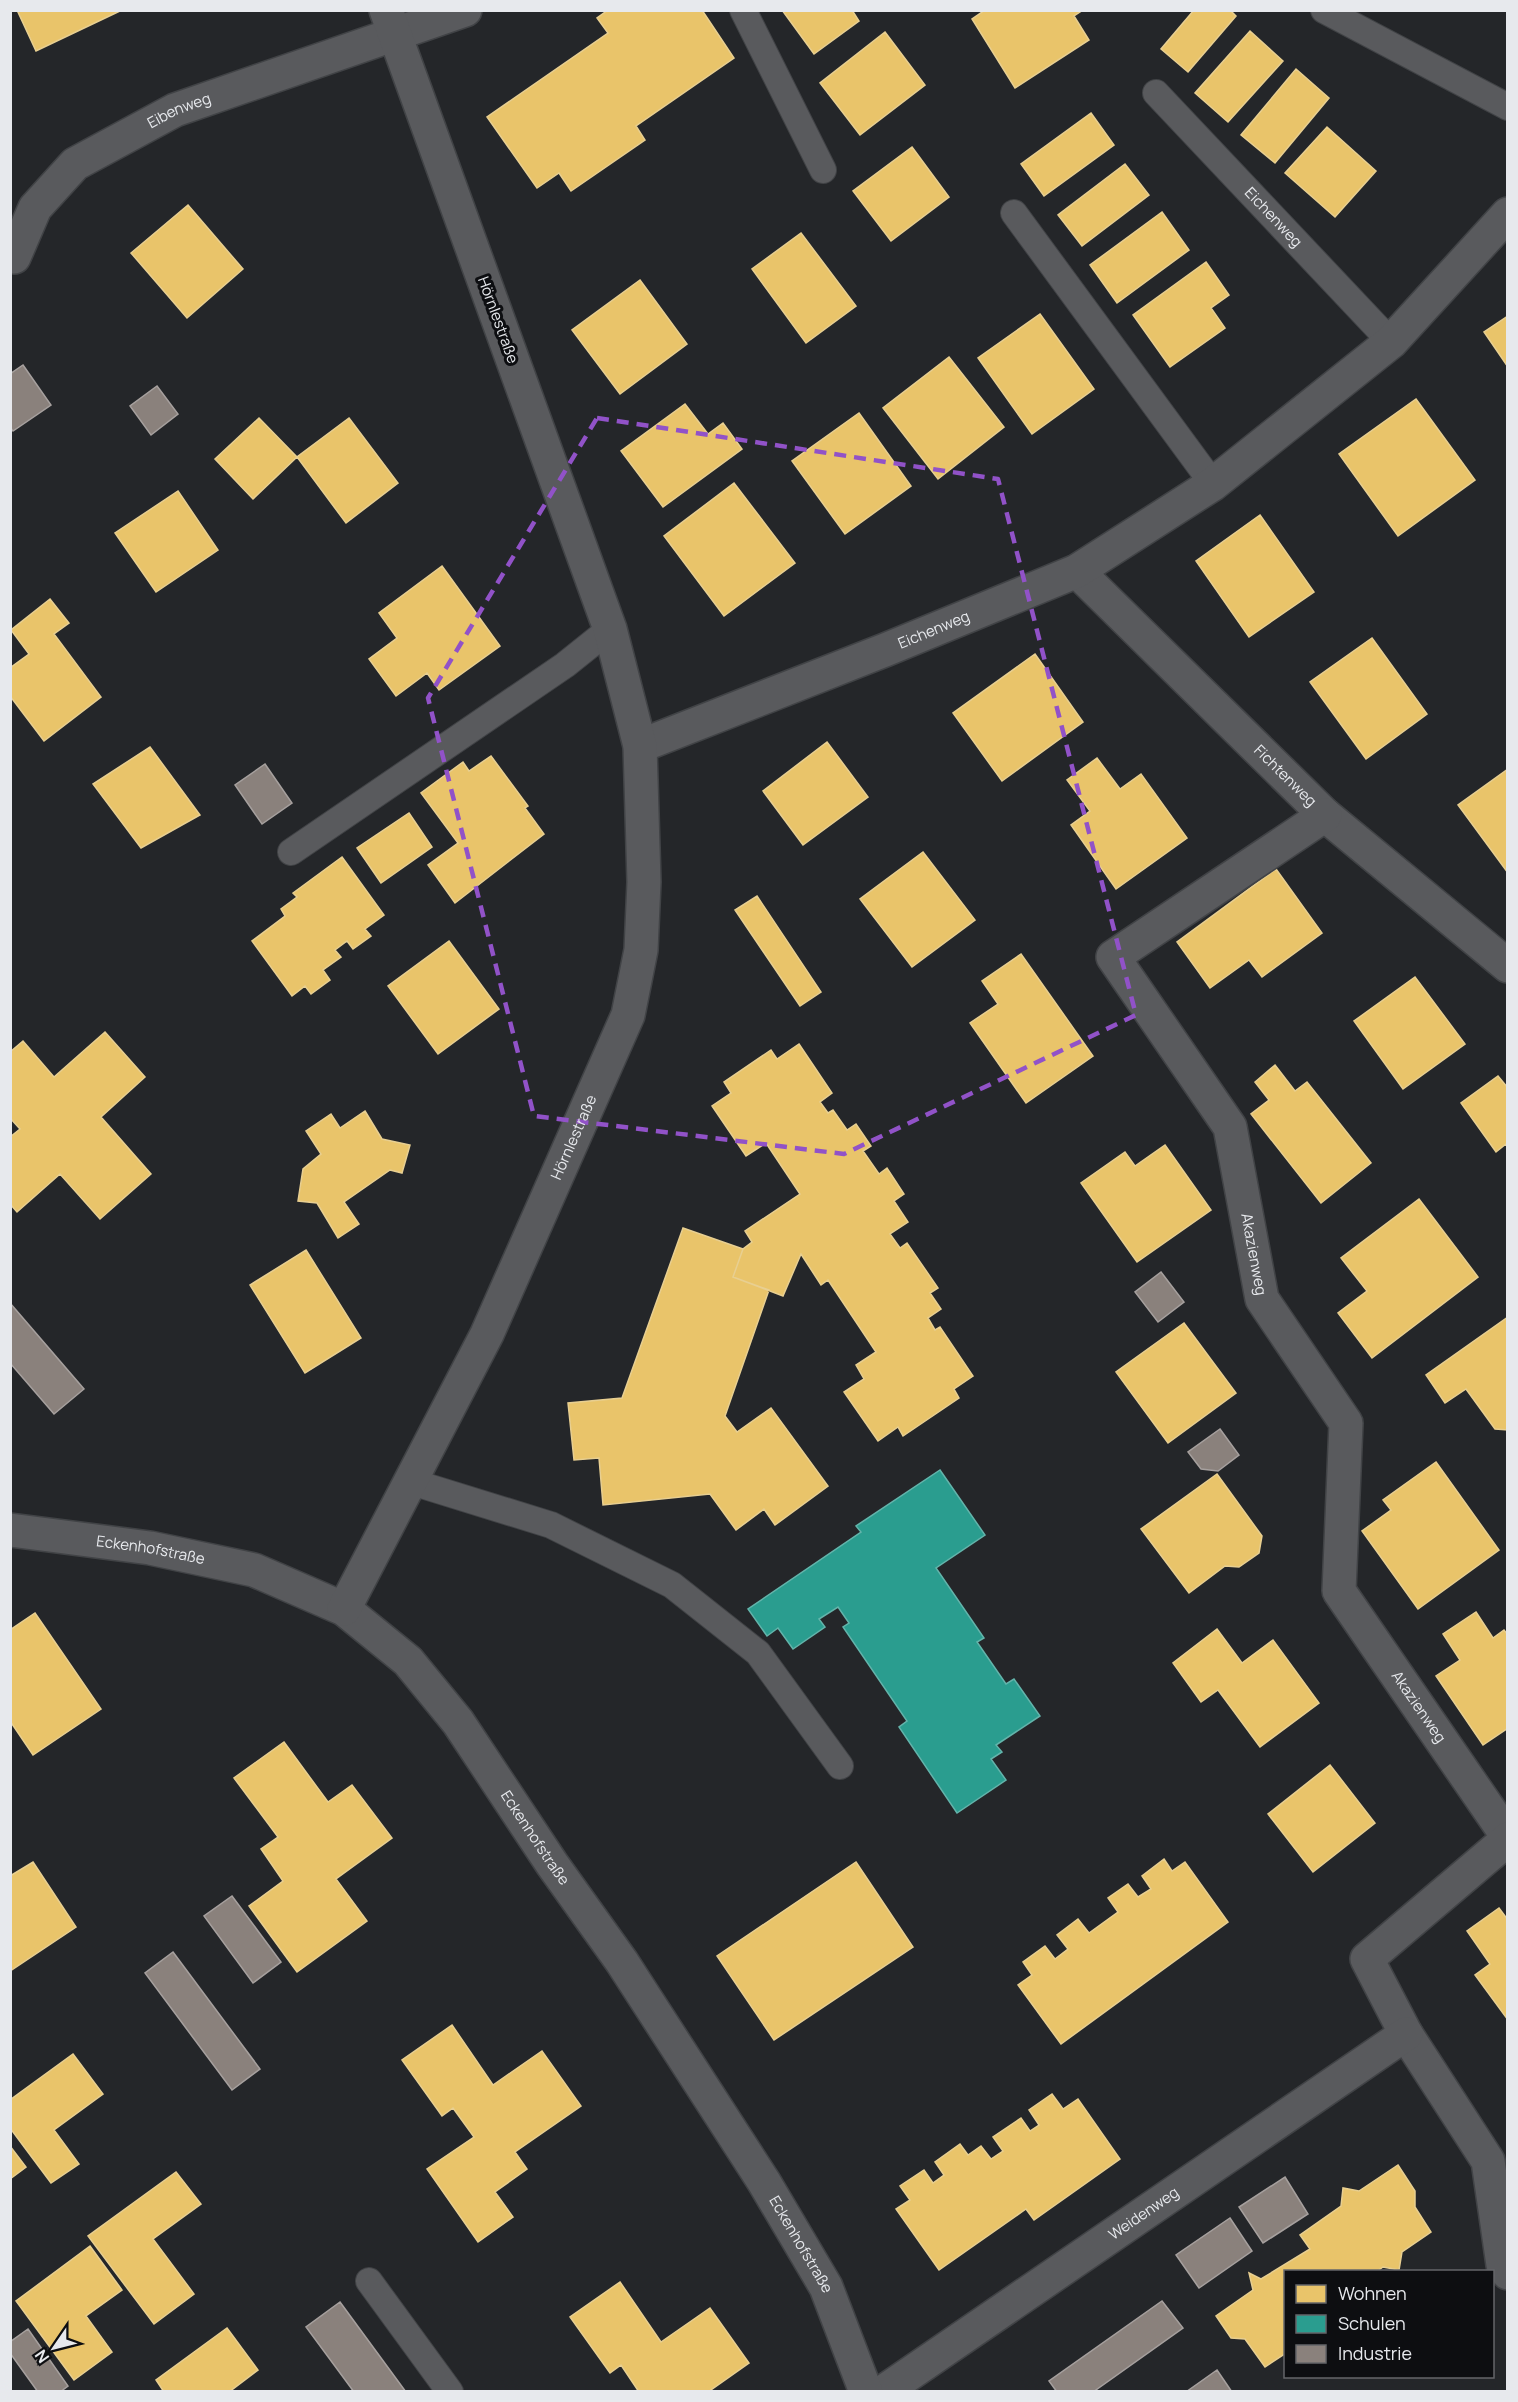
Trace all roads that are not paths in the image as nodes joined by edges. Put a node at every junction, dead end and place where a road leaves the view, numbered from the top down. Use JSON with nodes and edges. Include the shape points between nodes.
{"nodes":[{"id":1,"x":465,"y":10,"type":"edge"},
{"id":2,"x":743,"y":10,"type":"edge"},
{"id":3,"x":1324,"y":10,"type":"edge"},
{"id":4,"x":391,"y":23,"type":"edge"},
{"id":5,"x":1156,"y":93,"type":"dead end"},
{"id":6,"x":1508,"y":106,"type":"edge"},
{"id":7,"x":823,"y":170,"type":"dead end"},
{"id":8,"x":1014,"y":213,"type":"dead end"},
{"id":9,"x":1508,"y":214,"type":"edge"},
{"id":10,"x":14,"y":257,"type":"dead end"},
{"id":11,"x":1391,"y":342,"type":"junction"},
{"id":12,"x":1213,"y":484,"type":"junction"},
{"id":13,"x":1077,"y":571,"type":"junction"},
{"id":14,"x":610,"y":629,"type":"junction"},
{"id":15,"x":640,"y":746,"type":"junction"},
{"id":16,"x":1325,"y":815,"type":"junction"},
{"id":17,"x":291,"y":852,"type":"dead end"},
{"id":18,"x":1508,"y":966,"type":"edge"},
{"id":19,"x":412,"y":1482,"type":"junction"},
{"id":20,"x":10,"y":1530,"type":"edge"},
{"id":21,"x":344,"y":1609,"type":"junction"},
{"id":22,"x":840,"y":1767,"type":"dead end"},
{"id":23,"x":1508,"y":1838,"type":"edge"},
{"id":24,"x":1406,"y":2034,"type":"junction"},
{"id":25,"x":1498,"y":2153,"type":"edge"},
{"id":26,"x":1508,"y":2273,"type":"edge"},
{"id":27,"x":369,"y":2281,"type":"dead end"},
{"id":28,"x":450,"y":2391,"type":"edge"},
{"id":29,"x":866,"y":2391,"type":"edge"},
{"id":30,"x":883,"y":2391,"type":"edge"}],
"edges":[{"from":1,"to":4,"type":"street","name":"Eibenweg"},
{"from":2,"to":7,"type":"lane"},
{"from":3,"to":6,"type":"lane"},
{"from":4,"to":10,"type":"street","name":"Eibenweg","via":[[175,110],[75,164],[35,208]]},
{"from":4,"to":14,"type":"street","name":"Hörnlestraße"},
{"from":5,"to":11,"type":"lane","name":"Eichenweg"},
{"from":8,"to":12,"type":"lane"},
{"from":9,"to":11,"type":"street","name":"Eichenweg"},
{"from":11,"to":12,"type":"street","name":"Eichenweg"},
{"from":12,"to":13,"type":"street","name":"Eichenweg"},
{"from":13,"to":15,"type":"street","name":"Eichenweg"},
{"from":13,"to":16,"type":"street","name":"Fichtenweg"},
{"from":14,"to":15,"type":"street","name":"Hörnlestraße"},
{"from":14,"to":17,"type":"lane","via":[[565,665]]},
{"from":15,"to":19,"type":"street","name":"Hörnlestraße","via":[[644,882],[641,950],[628,1015],[486,1334]]},
{"from":16,"to":18,"type":"street","name":"Fichtenweg"},
{"from":16,"to":23,"type":"street","name":"Akazienweg","via":[[1113,957],[1230,1127],[1262,1299],[1346,1423],[1339,1591]]},
{"from":19,"to":21,"type":"street","name":"Hörnlestraße"},
{"from":19,"to":22,"type":"lane","via":[[551,1524],[672,1585],[758,1653]]},
{"from":20,"to":21,"type":"street","name":"Eckenhofstraße","via":[[150,1548],[254,1570]]},
{"from":21,"to":29,"type":"street","name":"Eckenhofstraße","via":[[408,1661],[458,1722],[622,1962],[764,2182],[826,2287]]},
{"from":23,"to":24,"type":"street","via":[[1367,1959]]},
{"from":24,"to":25,"type":"street"},
{"from":24,"to":30,"type":"street","name":"Weidenweg"},
{"from":25,"to":26,"type":"street","via":[[1503,2265]]},
{"from":27,"to":28,"type":"lane"}]}
